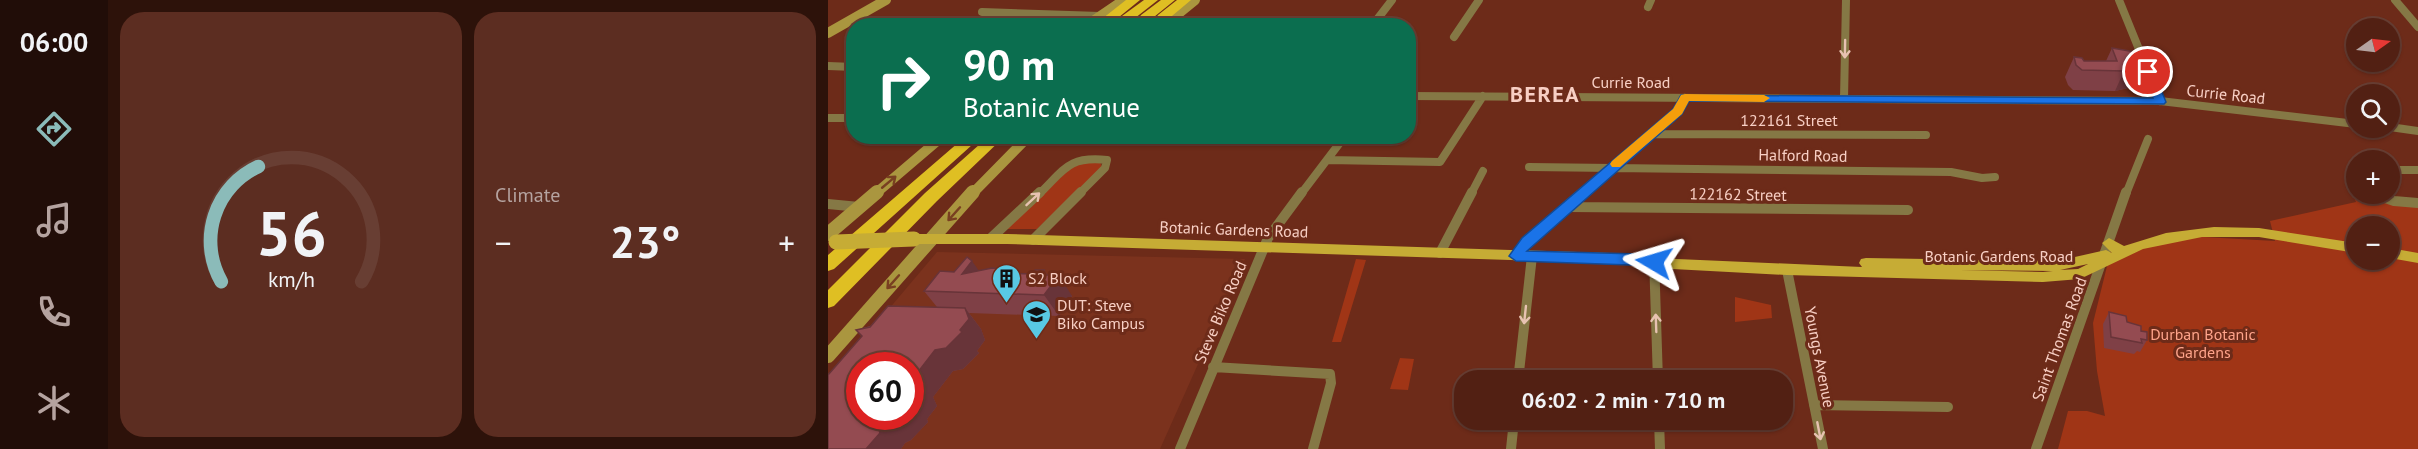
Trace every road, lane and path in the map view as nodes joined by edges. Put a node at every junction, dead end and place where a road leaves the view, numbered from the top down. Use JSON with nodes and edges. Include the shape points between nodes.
{"nodes":[{"id":1,"x":886,"y":0,"type":"edge"},
{"id":2,"x":1124,"y":0,"type":"edge"},
{"id":3,"x":1134,"y":0,"type":"edge"},
{"id":4,"x":1152,"y":0,"type":"edge"},
{"id":5,"x":1169,"y":0,"type":"edge"},
{"id":6,"x":1185,"y":0,"type":"edge"},
{"id":7,"x":1195,"y":0,"type":"edge"},
{"id":8,"x":1392,"y":0,"type":"edge"},
{"id":9,"x":1479,"y":0,"type":"edge"},
{"id":10,"x":1846,"y":0,"type":"edge"},
{"id":11,"x":2119,"y":0,"type":"edge"},
{"id":12,"x":2395,"y":0,"type":"edge"},
{"id":13,"x":982,"y":12,"type":"dead end"},
{"id":14,"x":854,"y":18,"type":"edge"},
{"id":15,"x":1061,"y":18,"type":"edge"},
{"id":16,"x":1103,"y":18,"type":"edge"},
{"id":17,"x":1105,"y":18,"type":"edge"},
{"id":18,"x":1128,"y":18,"type":"edge"},
{"id":19,"x":1145,"y":18,"type":"edge"},
{"id":20,"x":1163,"y":18,"type":"edge"},
{"id":21,"x":1173,"y":18,"type":"edge"},
{"id":22,"x":1378,"y":18,"type":"edge"},
{"id":23,"x":846,"y":23,"type":"edge"},
{"id":24,"x":2418,"y":27,"type":"edge"},
{"id":25,"x":828,"y":33,"type":"edge"},
{"id":26,"x":1454,"y":38,"type":"dead end"},
{"id":27,"x":828,"y":66,"type":"edge"},
{"id":28,"x":846,"y":67,"type":"edge"},
{"id":29,"x":1416,"y":96,"type":"edge"},
{"id":30,"x":1483,"y":96,"type":"junction"},
{"id":31,"x":1685,"y":98,"type":"junction"},
{"id":32,"x":1844,"y":99,"type":"junction"},
{"id":33,"x":2160,"y":102,"type":"junction"},
{"id":34,"x":828,"y":118,"type":"edge"},
{"id":35,"x":846,"y":118,"type":"edge"},
{"id":36,"x":2346,"y":123,"type":"edge"},
{"id":37,"x":2400,"y":129,"type":"edge"},
{"id":38,"x":2418,"y":131,"type":"edge"},
{"id":39,"x":1652,"y":134,"type":"junction"},
{"id":40,"x":1926,"y":135,"type":"dead end"},
{"id":41,"x":2148,"y":139,"type":"dead end"},
{"id":42,"x":934,"y":144,"type":"edge"},
{"id":43,"x":955,"y":144,"type":"edge"},
{"id":44,"x":966,"y":144,"type":"edge"},
{"id":45,"x":989,"y":144,"type":"edge"},
{"id":46,"x":1002,"y":144,"type":"edge"},
{"id":47,"x":1021,"y":144,"type":"edge"},
{"id":48,"x":1339,"y":144,"type":"edge"},
{"id":49,"x":1328,"y":160,"type":"junction"},
{"id":50,"x":1529,"y":167,"type":"dead end"},
{"id":51,"x":1611,"y":168,"type":"junction"},
{"id":52,"x":2400,"y":170,"type":"edge"},
{"id":53,"x":2418,"y":170,"type":"edge"},
{"id":54,"x":1483,"y":171,"type":"dead end"},
{"id":55,"x":1995,"y":177,"type":"dead end"},
{"id":56,"x":2400,"y":202,"type":"edge"},
{"id":57,"x":2418,"y":203,"type":"edge"},
{"id":58,"x":828,"y":204,"type":"edge"},
{"id":59,"x":859,"y":207,"type":"junction"},
{"id":60,"x":1568,"y":207,"type":"junction"},
{"id":61,"x":1908,"y":210,"type":"dead end"},
{"id":62,"x":908,"y":220,"type":"junction"},
{"id":63,"x":871,"y":226,"type":"junction"},
{"id":64,"x":932,"y":238,"type":"junction"},
{"id":65,"x":990,"y":239,"type":"junction"},
{"id":66,"x":1033,"y":240,"type":"junction"},
{"id":67,"x":830,"y":241,"type":"edge"},
{"id":68,"x":2346,"y":247,"type":"edge"},
{"id":69,"x":1264,"y":248,"type":"junction"},
{"id":70,"x":1440,"y":253,"type":"junction"},
{"id":71,"x":2107,"y":255,"type":"junction"},
{"id":72,"x":2400,"y":255,"type":"edge"},
{"id":73,"x":1516,"y":256,"type":"junction"},
{"id":74,"x":1532,"y":256,"type":"junction"},
{"id":75,"x":2418,"y":258,"type":"edge"},
{"id":76,"x":1649,"y":260,"type":"junction"},
{"id":77,"x":828,"y":265,"type":"edge"},
{"id":78,"x":1787,"y":270,"type":"junction"},
{"id":79,"x":2080,"y":274,"type":"junction"},
{"id":80,"x":2093,"y":285,"type":"junction"},
{"id":81,"x":828,"y":301,"type":"edge"},
{"id":82,"x":828,"y":356,"type":"edge"},
{"id":83,"x":1214,"y":367,"type":"junction"},
{"id":84,"x":1519,"y":370,"type":"edge"},
{"id":85,"x":1657,"y":370,"type":"edge"},
{"id":86,"x":1814,"y":405,"type":"junction"},
{"id":87,"x":1948,"y":407,"type":"dead end"},
{"id":88,"x":1513,"y":430,"type":"edge"},
{"id":89,"x":1659,"y":430,"type":"edge"},
{"id":90,"x":1180,"y":449,"type":"edge"},
{"id":91,"x":1313,"y":449,"type":"edge"},
{"id":92,"x":1511,"y":449,"type":"edge"},
{"id":93,"x":1660,"y":449,"type":"edge"},
{"id":94,"x":1823,"y":449,"type":"edge"},
{"id":95,"x":2036,"y":449,"type":"edge"}],
"edges":[{"from":1,"to":14,"type":"main road"},
{"from":2,"to":16,"type":"main road"},
{"from":3,"to":17,"type":"highway"},
{"from":4,"to":18,"type":"highway"},
{"from":5,"to":19,"type":"highway"},
{"from":6,"to":20,"type":"highway"},
{"from":7,"to":21,"type":"main road"},
{"from":8,"to":22,"type":"street"},
{"from":9,"to":26,"type":"street"},
{"from":10,"to":32,"type":"street","one_way":true},
{"from":11,"to":33,"type":"street"},
{"from":12,"to":24,"type":"street"},
{"from":13,"to":15,"type":"street"},
{"from":23,"to":25,"type":"main road"},
{"from":27,"to":28,"type":"street"},
{"from":29,"to":30,"type":"street","name":"Currie Road"},
{"from":30,"to":31,"type":"street","name":"Currie Road"},
{"from":30,"to":49,"type":"street","via":[[1439,162]]},
{"from":31,"to":32,"type":"street","name":"Currie Road"},
{"from":31,"to":39,"type":"street","via":[[1678,111]]},
{"from":32,"to":33,"type":"street","name":"Currie Road"},
{"from":33,"to":36,"type":"street","name":"Currie Road"},
{"from":34,"to":35,"type":"street"},
{"from":37,"to":38,"type":"street"},
{"from":39,"to":40,"type":"street","name":"122161 Street"},
{"from":39,"to":51,"type":"street"},
{"from":41,"to":71,"type":"street","name":"Saint Thomas Road"},
{"from":59,"to":42,"type":"main road","one_way":true},
{"from":43,"to":63,"type":"highway","via":[[889,204]]},
{"from":44,"to":63,"type":"highway"},
{"from":45,"to":62,"type":"highway"},
{"from":46,"to":62,"type":"highway","via":[[946,194]]},
{"from":47,"to":64,"type":"main road","one_way":true},
{"from":48,"to":49,"type":"street","name":"Steve Biko Road"},
{"from":49,"to":69,"type":"street","name":"Steve Biko Road"},
{"from":50,"to":51,"type":"street","name":"Halford Road"},
{"from":51,"to":55,"type":"street","name":"Halford Road","via":[[1951,172]]},
{"from":51,"to":60,"type":"street"},
{"from":52,"to":53,"type":"street"},
{"from":54,"to":70,"type":"street"},
{"from":56,"to":57,"type":"street"},
{"from":58,"to":59,"type":"street"},
{"from":59,"to":67,"type":"main road"},
{"from":60,"to":61,"type":"street","name":"122162 Street"},
{"from":60,"to":73,"type":"street","via":[[1527,241]]},
{"from":62,"to":81,"type":"highway"},
{"from":63,"to":77,"type":"highway"},
{"from":64,"to":65,"type":"main road","name":"Botanic Gardens Road"},
{"from":64,"to":67,"type":"main road","name":"Botanic Gardens Road","bridge":true},
{"from":64,"to":82,"type":"main road","one_way":true},
{"from":65,"to":66,"type":"main road","name":"Botanic Gardens Road"},
{"from":65,"to":66,"type":"street","one_way":true,"via":[[1074,161],[1108,161]]},
{"from":66,"to":69,"type":"main road","name":"Botanic Gardens Road"},
{"from":68,"to":71,"type":"main road","name":"Botanic Gardens Road","via":[[2228,231],[2187,234]]},
{"from":69,"to":70,"type":"main road","name":"Botanic Gardens Road"},
{"from":69,"to":83,"type":"street","name":"Steve Biko Road"},
{"from":70,"to":73,"type":"main road","name":"Botanic Gardens Road"},
{"from":71,"to":76,"type":"main road","name":"Botanic Gardens Road","via":[[2072,265],[2042,267]]},
{"from":71,"to":79,"type":"main road","name":"Botanic Gardens Road"},
{"from":71,"to":80,"type":"street","name":"Saint Thomas Road"},
{"from":72,"to":75,"type":"main road"},
{"from":73,"to":74,"type":"main road","name":"Botanic Gardens Road"},
{"from":74,"to":76,"type":"main road","name":"Botanic Gardens Road"},
{"from":74,"to":84,"type":"street","one_way":true},
{"from":76,"to":78,"type":"main road","name":"Botanic Gardens Road"},
{"from":85,"to":76,"type":"street","one_way":true},
{"from":78,"to":79,"type":"main road","name":"Botanic Gardens Road","via":[[2023,277]]},
{"from":78,"to":86,"type":"street","name":"Youngs Avenue"},
{"from":79,"to":80,"type":"main road"},
{"from":80,"to":95,"type":"street","name":"Saint Thomas Road"},
{"from":83,"to":90,"type":"street","name":"Steve Biko Road"},
{"from":83,"to":91,"type":"street","via":[[1330,374],[1332,383]]},
{"from":86,"to":87,"type":"street"},
{"from":86,"to":94,"type":"street","name":"Youngs Avenue","one_way":true},
{"from":88,"to":92,"type":"street"},
{"from":89,"to":93,"type":"street"}]}
